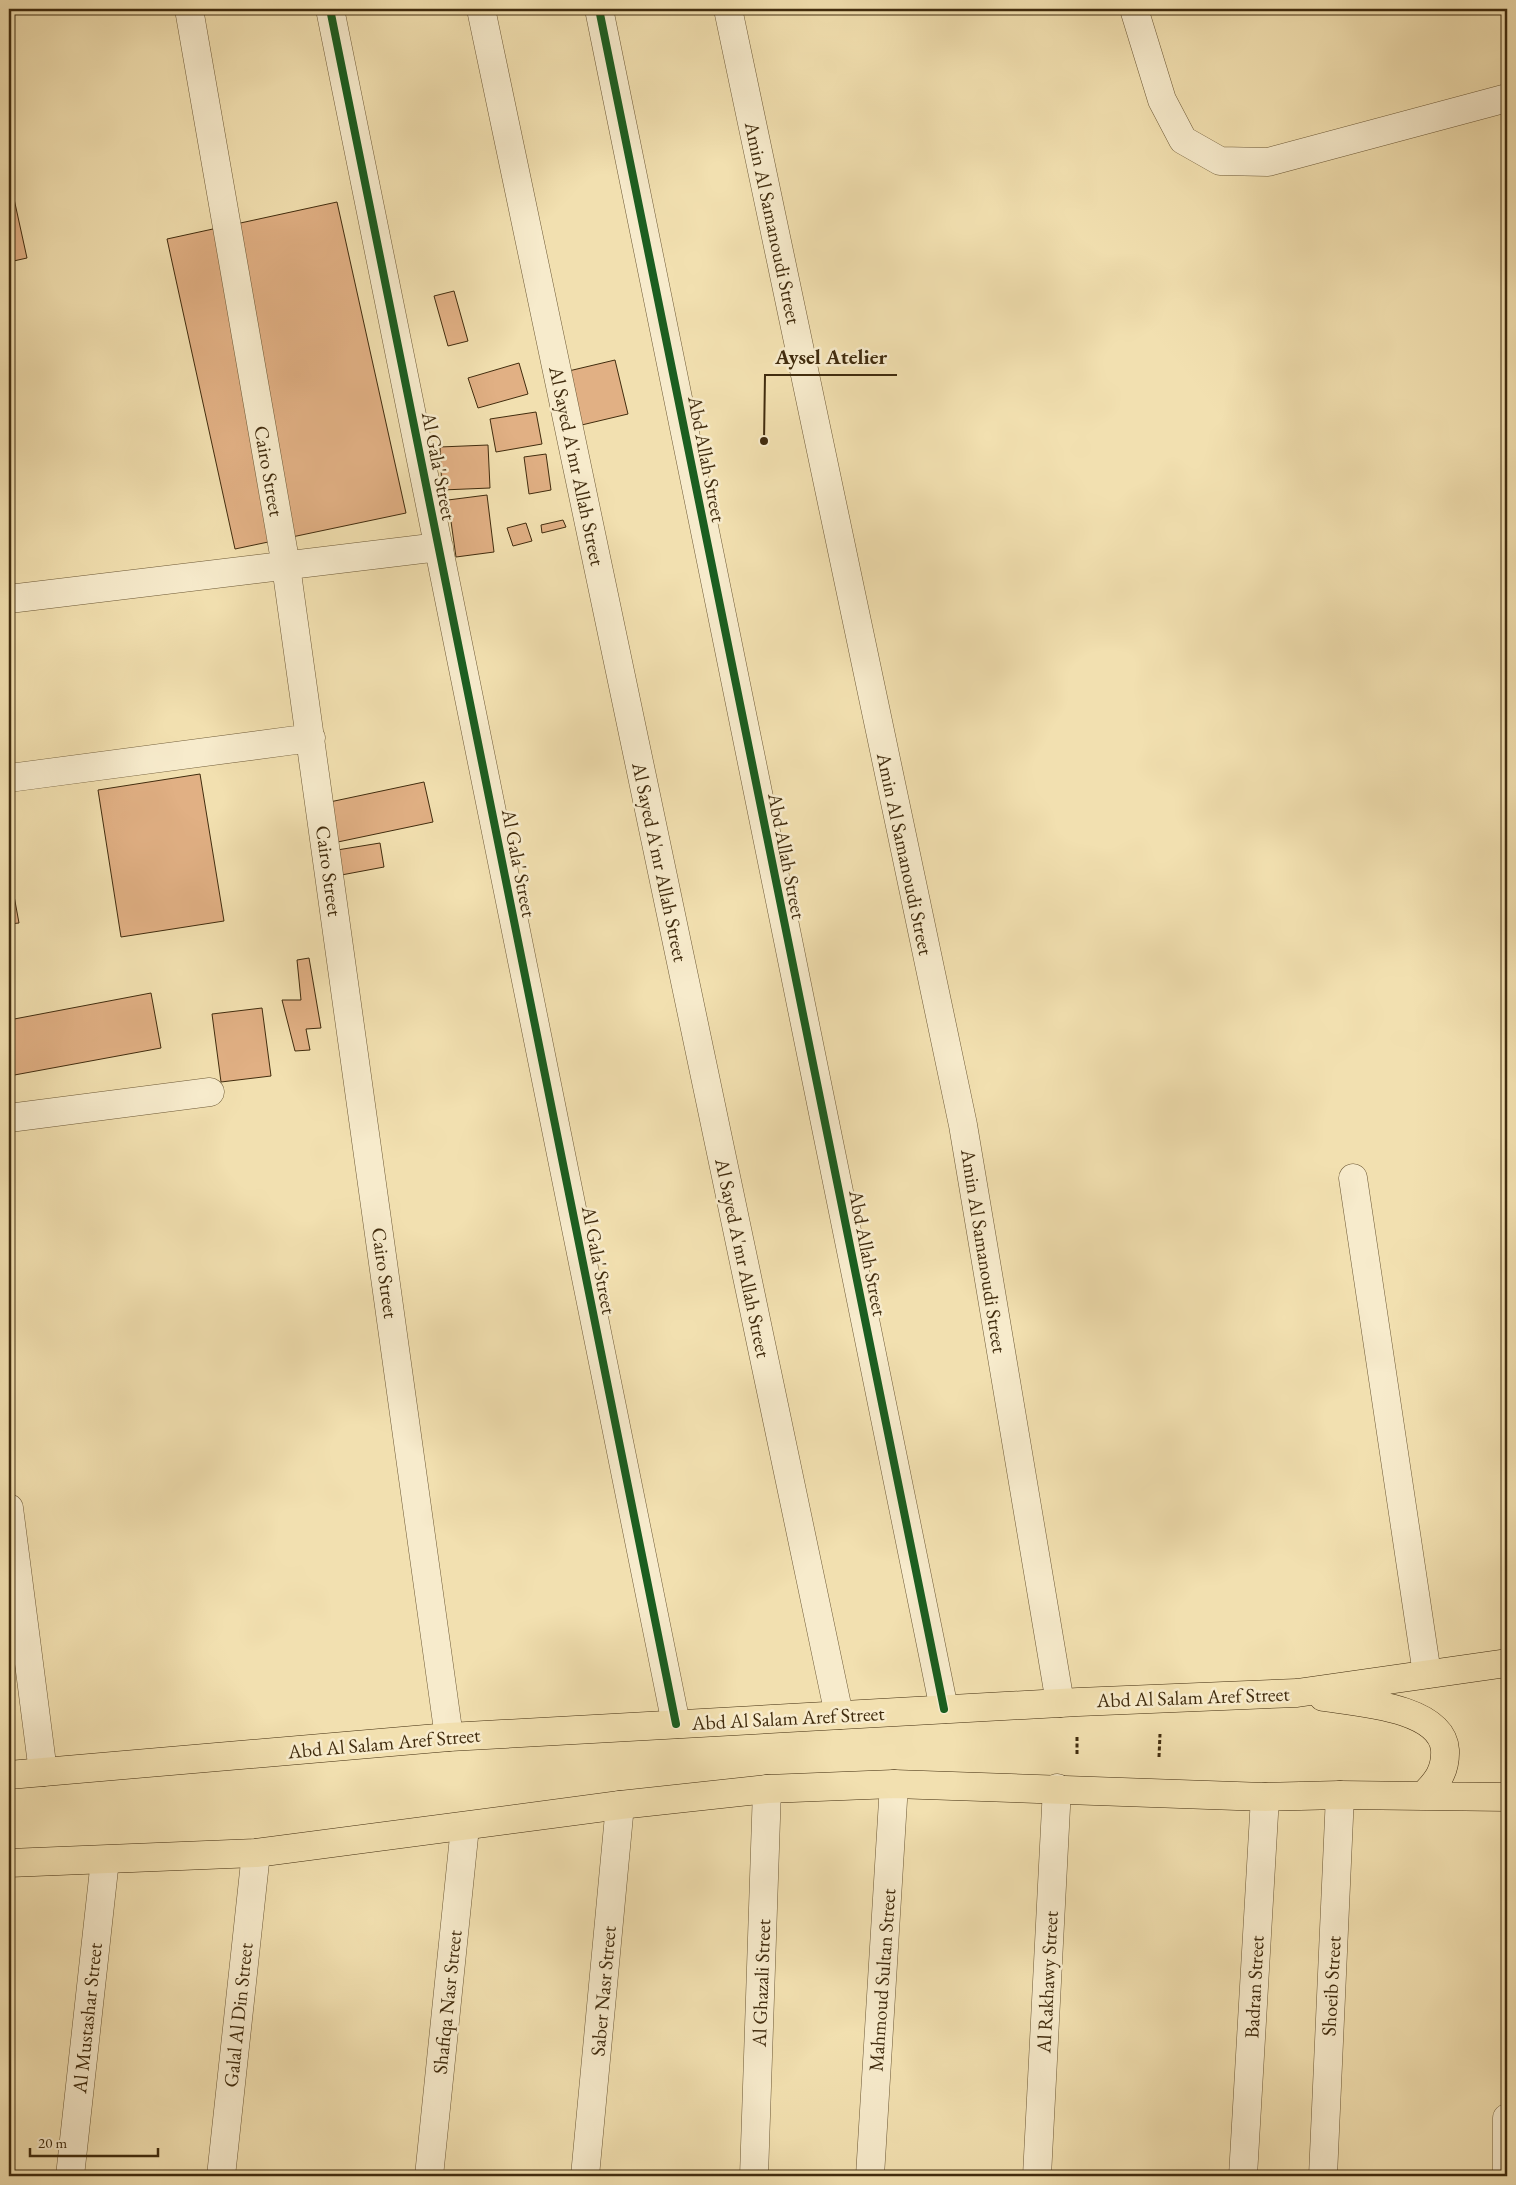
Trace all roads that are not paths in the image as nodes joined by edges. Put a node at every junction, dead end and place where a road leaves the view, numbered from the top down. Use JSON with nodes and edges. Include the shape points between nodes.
{"nodes":[{"id":1,"x":189,"y":9,"type":"edge"},
{"id":2,"x":330,"y":9,"type":"edge"},
{"id":3,"x":481,"y":9,"type":"edge"},
{"id":4,"x":599,"y":9,"type":"edge"},
{"id":5,"x":728,"y":9,"type":"edge"},
{"id":6,"x":1134,"y":9,"type":"edge"},
{"id":7,"x":1507,"y":98,"type":"edge"},
{"id":8,"x":439,"y":547,"type":"junction"},
{"id":9,"x":286,"y":566,"type":"junction"},
{"id":10,"x":9,"y":599,"type":"edge"},
{"id":11,"x":311,"y":738,"type":"junction"},
{"id":12,"x":9,"y":778,"type":"edge"},
{"id":13,"x":210,"y":1092,"type":"dead end"},
{"id":14,"x":9,"y":1118,"type":"edge"},
{"id":15,"x":1353,"y":1178,"type":"dead end"},
{"id":16,"x":9,"y":1508,"type":"edge"},
{"id":17,"x":1507,"y":1663,"type":"edge"},
{"id":18,"x":1427,"y":1674,"type":"junction"},
{"id":19,"x":1297,"y":1693,"type":"junction"},
{"id":20,"x":1069,"y":1703,"type":"junction"},
{"id":21,"x":944,"y":1709,"type":"junction"},
{"id":22,"x":839,"y":1715,"type":"junction"},
{"id":23,"x":676,"y":1724,"type":"junction"},
{"id":24,"x":449,"y":1737,"type":"junction"},
{"id":25,"x":43,"y":1772,"type":"junction"},
{"id":26,"x":9,"y":1775,"type":"edge"},
{"id":27,"x":894,"y":1784,"type":"junction"},
{"id":28,"x":767,"y":1789,"type":"junction"},
{"id":29,"x":1067,"y":1789,"type":"junction"},
{"id":30,"x":1340,"y":1795,"type":"junction"},
{"id":31,"x":1423,"y":1796,"type":"junction"},
{"id":32,"x":1507,"y":1797,"type":"edge"},
{"id":33,"x":1265,"y":1798,"type":"junction"},
{"id":34,"x":620,"y":1805,"type":"junction"},
{"id":35,"x":465,"y":1827,"type":"junction"},
{"id":36,"x":256,"y":1854,"type":"junction"},
{"id":37,"x":105,"y":1860,"type":"junction"},
{"id":38,"x":9,"y":1863,"type":"edge"},
{"id":39,"x":1507,"y":2118,"type":"edge"},
{"id":40,"x":70,"y":2176,"type":"edge"},
{"id":41,"x":221,"y":2176,"type":"edge"},
{"id":42,"x":429,"y":2176,"type":"edge"},
{"id":43,"x":585,"y":2176,"type":"edge"},
{"id":44,"x":754,"y":2176,"type":"edge"},
{"id":45,"x":870,"y":2176,"type":"edge"},
{"id":46,"x":1037,"y":2176,"type":"edge"},
{"id":47,"x":1243,"y":2176,"type":"edge"},
{"id":48,"x":1323,"y":2176,"type":"edge"},
{"id":49,"x":1507,"y":2176,"type":"edge"}],
"edges":[{"from":1,"to":9,"type":"street","name":"Cairo Street"},
{"from":2,"to":8,"type":"street","name":"Al Gala' Street"},
{"from":3,"to":22,"type":"street","name":"Al Sayed A'mr Allah Street"},
{"from":4,"to":21,"type":"street","name":"Abd Allah Street"},
{"from":5,"to":20,"type":"street","name":"Amin Al Samanoudi Street","via":[[963,1125]]},
{"from":6,"to":7,"type":"street","via":[[1162,100],[1182,140],[1220,161],[1268,162]]},
{"from":8,"to":9,"type":"street"},
{"from":8,"to":23,"type":"street","name":"Al Gala' Street"},
{"from":9,"to":10,"type":"street"},
{"from":9,"to":11,"type":"street","name":"Cairo Street"},
{"from":11,"to":12,"type":"street"},
{"from":11,"to":24,"type":"street","name":"Cairo Street"},
{"from":13,"to":14,"type":"street"},
{"from":15,"to":18,"type":"street"},
{"from":16,"to":25,"type":"street"},
{"from":17,"to":18,"type":"main road","name":"Abd Al Salam Aref Street"},
{"from":18,"to":19,"type":"main road","name":"Abd Al Salam Aref Street"},
{"from":19,"to":20,"type":"main road","name":"Abd Al Salam Aref Street"},
{"from":19,"to":31,"type":"main road","via":[[1386,1707],[1419,1717],[1435,1728],[1444,1744],[1446,1763],[1438,1781]]},
{"from":20,"to":21,"type":"main road","name":"Abd Al Salam Aref Street"},
{"from":21,"to":22,"type":"main road","name":"Abd Al Salam Aref Street"},
{"from":22,"to":23,"type":"main road","name":"Abd Al Salam Aref Street"},
{"from":23,"to":24,"type":"main road","name":"Abd Al Salam Aref Street"},
{"from":24,"to":25,"type":"main road","name":"Abd Al Salam Aref Street"},
{"from":25,"to":26,"type":"main road","name":"Abd Al Salam Aref Street"},
{"from":27,"to":28,"type":"main road"},
{"from":27,"to":29,"type":"main road"},
{"from":27,"to":45,"type":"street","name":"Mahmoud Sultan Street"},
{"from":28,"to":34,"type":"main road"},
{"from":28,"to":44,"type":"street","name":"Al Ghazali Street"},
{"from":29,"to":33,"type":"main road"},
{"from":29,"to":46,"type":"street","name":"Al Rakhawy Street"},
{"from":30,"to":31,"type":"main road"},
{"from":30,"to":33,"type":"main road"},
{"from":30,"to":48,"type":"street","name":"Shoeib Street"},
{"from":31,"to":32,"type":"main road"},
{"from":33,"to":47,"type":"street","name":"Badran Street"},
{"from":34,"to":35,"type":"main road"},
{"from":34,"to":43,"type":"street","name":"Saber Nasr Street"},
{"from":35,"to":36,"type":"main road"},
{"from":35,"to":42,"type":"street","name":"Shafiqa Nasr Street"},
{"from":36,"to":37,"type":"main road"},
{"from":36,"to":41,"type":"street","name":"Galal Al Din Street"},
{"from":37,"to":38,"type":"main road"},
{"from":37,"to":40,"type":"street","name":"Al Mustashar Street"},
{"from":39,"to":49,"type":"street"}]}
